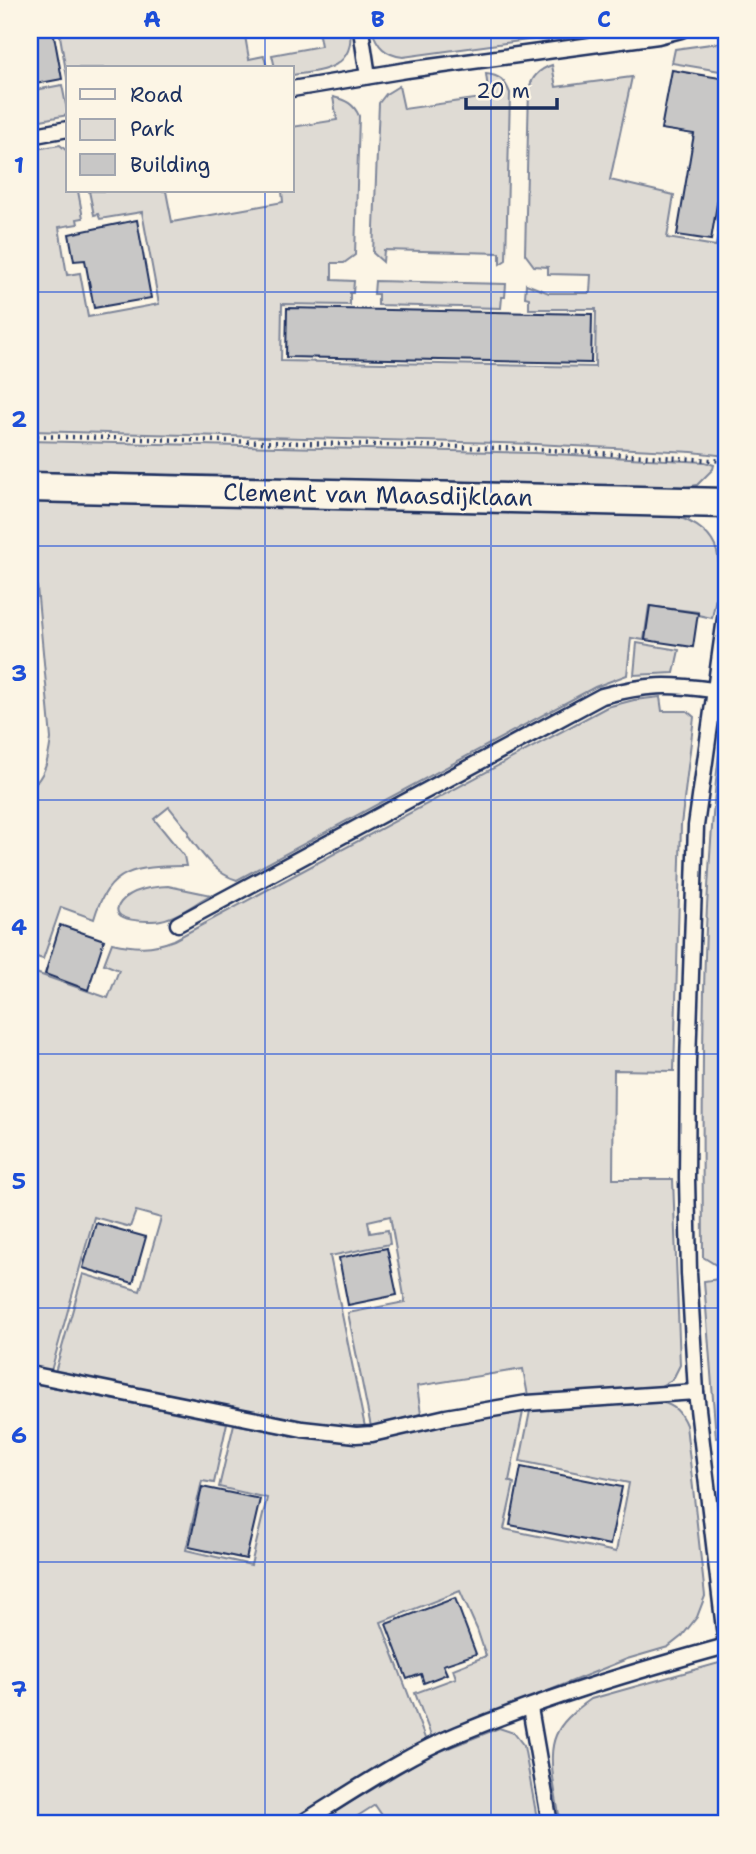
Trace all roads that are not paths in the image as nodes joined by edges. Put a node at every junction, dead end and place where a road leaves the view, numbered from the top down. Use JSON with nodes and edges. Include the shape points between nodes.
{"nodes":[{"id":1,"x":361,"y":30,"type":"edge"},
{"id":2,"x":681,"y":30,"type":"edge"},
{"id":3,"x":368,"y":76,"type":"junction"},
{"id":4,"x":294,"y":89,"type":"edge"},
{"id":5,"x":66,"y":129,"type":"edge"},
{"id":6,"x":30,"y":135,"type":"edge"},
{"id":7,"x":30,"y":487,"type":"edge"},
{"id":8,"x":726,"y":503,"type":"edge"},
{"id":9,"x":726,"y":611,"type":"edge"},
{"id":10,"x":713,"y":690,"type":"junction"},
{"id":11,"x":178,"y":924,"type":"dead end"},
{"id":12,"x":30,"y":1374,"type":"edge"},
{"id":13,"x":696,"y":1392,"type":"junction"},
{"id":14,"x":726,"y":1646,"type":"edge"},
{"id":15,"x":530,"y":1708,"type":"junction"},
{"id":16,"x":300,"y":1824,"type":"edge"},
{"id":17,"x":550,"y":1824,"type":"edge"}],
"edges":[{"from":1,"to":3,"type":"lane"},
{"from":2,"to":3,"type":"lane"},
{"from":3,"to":4,"type":"lane"},
{"from":5,"to":6,"type":"lane"},
{"from":7,"to":8,"type":"street","name":"Clement van Maasdijklaan"},
{"from":9,"to":10,"type":"lane"},
{"from":10,"to":11,"type":"lane","via":[[638,686],[602,696]]},
{"from":10,"to":13,"type":"lane","via":[[696,826],[689,1008],[689,1273]]},
{"from":12,"to":13,"type":"lane","via":[[302,1429],[356,1435],[527,1403]]},
{"from":13,"to":14,"type":"lane"},
{"from":14,"to":15,"type":"lane","via":[[632,1672]]},
{"from":15,"to":16,"type":"lane","via":[[426,1749]]},
{"from":15,"to":17,"type":"lane"}]}
